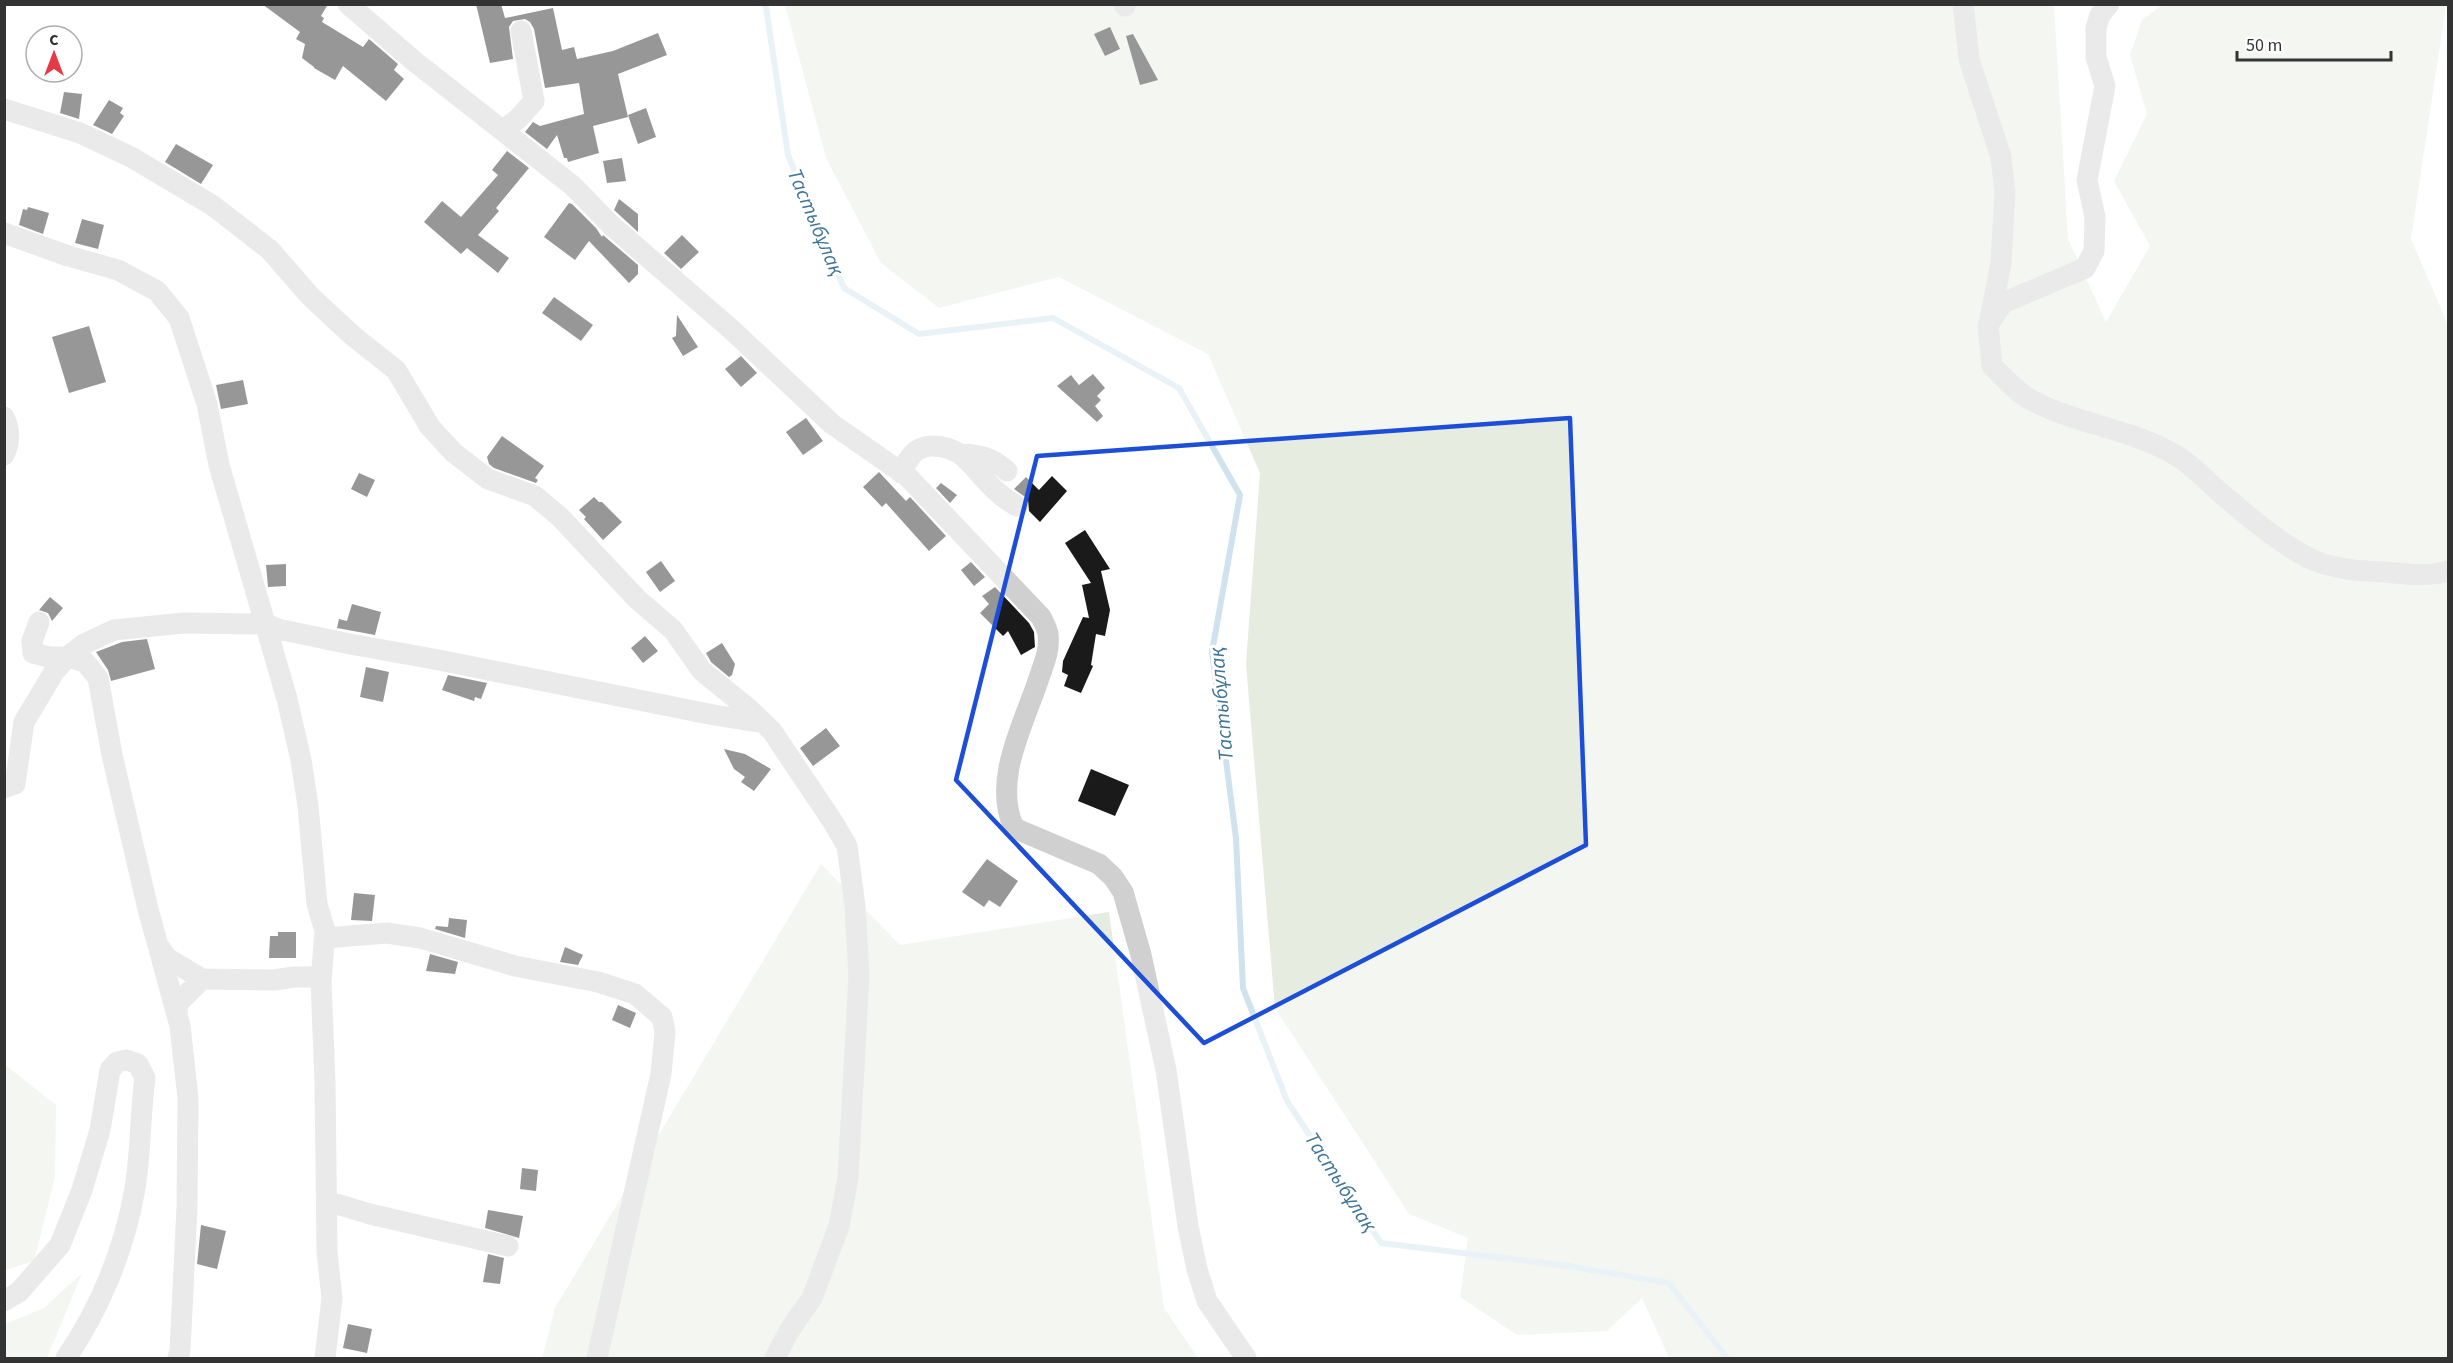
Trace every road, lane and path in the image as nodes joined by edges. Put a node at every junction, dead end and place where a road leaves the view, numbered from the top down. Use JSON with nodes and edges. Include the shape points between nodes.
{"nodes":[{"id":1,"x":1963,"y":4,"type":"edge"},
{"id":2,"x":2109,"y":4,"type":"edge"},
{"id":3,"x":359,"y":7,"type":"edge"},
{"id":4,"x":521,"y":31,"type":"dead end"},
{"id":5,"x":4,"y":109,"type":"edge"},
{"id":6,"x":503,"y":130,"type":"junction"},
{"id":7,"x":4,"y":233,"type":"edge"},
{"id":8,"x":1988,"y":325,"type":"junction"},
{"id":9,"x":4,"y":417,"type":"edge"},
{"id":10,"x":961,"y":454,"type":"junction"},
{"id":11,"x":4,"y":455,"type":"edge"},
{"id":12,"x":1007,"y":471,"type":"dead end"},
{"id":13,"x":902,"y":473,"type":"junction"},
{"id":14,"x":1017,"y":506,"type":"dead end"},
{"id":15,"x":2448,"y":571,"type":"edge"},
{"id":16,"x":39,"y":622,"type":"dead end"},
{"id":17,"x":266,"y":624,"type":"junction"},
{"id":18,"x":67,"y":657,"type":"junction"},
{"id":19,"x":764,"y":723,"type":"junction"},
{"id":20,"x":4,"y":788,"type":"edge"},
{"id":21,"x":325,"y":938,"type":"junction"},
{"id":22,"x":160,"y":948,"type":"junction"},
{"id":23,"x":321,"y":977,"type":"junction"},
{"id":24,"x":202,"y":979,"type":"junction"},
{"id":25,"x":177,"y":1014,"type":"junction"},
{"id":26,"x":327,"y":1201,"type":"junction"},
{"id":27,"x":508,"y":1246,"type":"dead end"},
{"id":28,"x":4,"y":1301,"type":"edge"},
{"id":29,"x":66,"y":1359,"type":"edge"},
{"id":30,"x":178,"y":1359,"type":"edge"},
{"id":31,"x":325,"y":1359,"type":"edge"},
{"id":32,"x":597,"y":1359,"type":"edge"},
{"id":33,"x":775,"y":1359,"type":"edge"},
{"id":34,"x":1246,"y":1359,"type":"edge"}],
"edges":[{"from":1,"to":8,"type":"street","via":[[1969,59],[2001,157],[2005,192],[2001,263]]},
{"from":2,"to":8,"type":"street","via":[[2096,28],[2096,57],[2105,86],[2087,180],[2095,217],[2094,251],[2085,268],[2003,303]]},
{"from":3,"to":6,"type":"street","via":[[377,31]]},
{"from":4,"to":6,"type":"street","via":[[534,101]]},
{"from":5,"to":19,"type":"street","via":[[80,133],[131,157],[212,205],[270,250],[309,296],[396,370],[430,427],[454,453],[488,479],[535,496],[560,517],[637,599],[673,630],[702,671]]},
{"from":6,"to":13,"type":"street","via":[[573,186],[612,226],[832,424]]},
{"from":7,"to":17,"type":"street","via":[[118,270],[157,291],[178,318],[207,404],[219,465]]},
{"from":8,"to":15,"type":"street","via":[[1992,366],[2032,401],[2137,436],[2177,456],[2246,513],[2318,562],[2350,570],[2434,575]]},
{"from":9,"to":11,"type":"street","via":[[9,446]]},
{"from":10,"to":12,"type":"street","via":[[983,455]]},
{"from":10,"to":13,"type":"street","via":[[944,446],[923,447],[909,456]]},
{"from":10,"to":14,"type":"street","via":[[992,488]]},
{"from":13,"to":34,"type":"street","via":[[1028,602],[1048,631],[1047,657],[1024,716],[1009,771],[1008,814],[1014,828],[1099,864],[1123,892],[1166,1070],[1197,1269],[1207,1301]]},
{"from":16,"to":18,"type":"street","via":[[32,641],[33,653]]},
{"from":17,"to":18,"type":"street","via":[[184,623],[114,630]]},
{"from":17,"to":19,"type":"street","via":[[350,644]]},
{"from":17,"to":21,"type":"street","via":[[301,760],[317,904]]},
{"from":18,"to":20,"type":"street","via":[[40,691],[24,722],[15,784]]},
{"from":18,"to":22,"type":"street","via":[[86,662],[98,678],[115,766]]},
{"from":19,"to":33,"type":"street","via":[[847,846],[859,975],[848,1178],[839,1226],[812,1298]]},
{"from":21,"to":23,"type":"street"},
{"from":21,"to":32,"type":"street","via":[[387,933],[420,938],[515,966],[598,982],[635,994],[662,1017],[665,1032],[661,1074]]},
{"from":22,"to":24,"type":"street","via":[[167,958]]},
{"from":22,"to":25,"type":"street"},
{"from":23,"to":24,"type":"street"},
{"from":23,"to":26,"type":"street"},
{"from":24,"to":25,"type":"street","via":[[177,1003]]},
{"from":25,"to":30,"type":"street","via":[[188,1098],[187,1207]]},
{"from":26,"to":27,"type":"street"},
{"from":26,"to":31,"type":"street","via":[[332,1298]]},
{"from":28,"to":29,"type":"street","via":[[19,1292],[60,1245],[95,1147],[110,1070],[117,1062],[138,1064],[145,1078],[135,1188],[124,1234],[109,1277]]}]}
